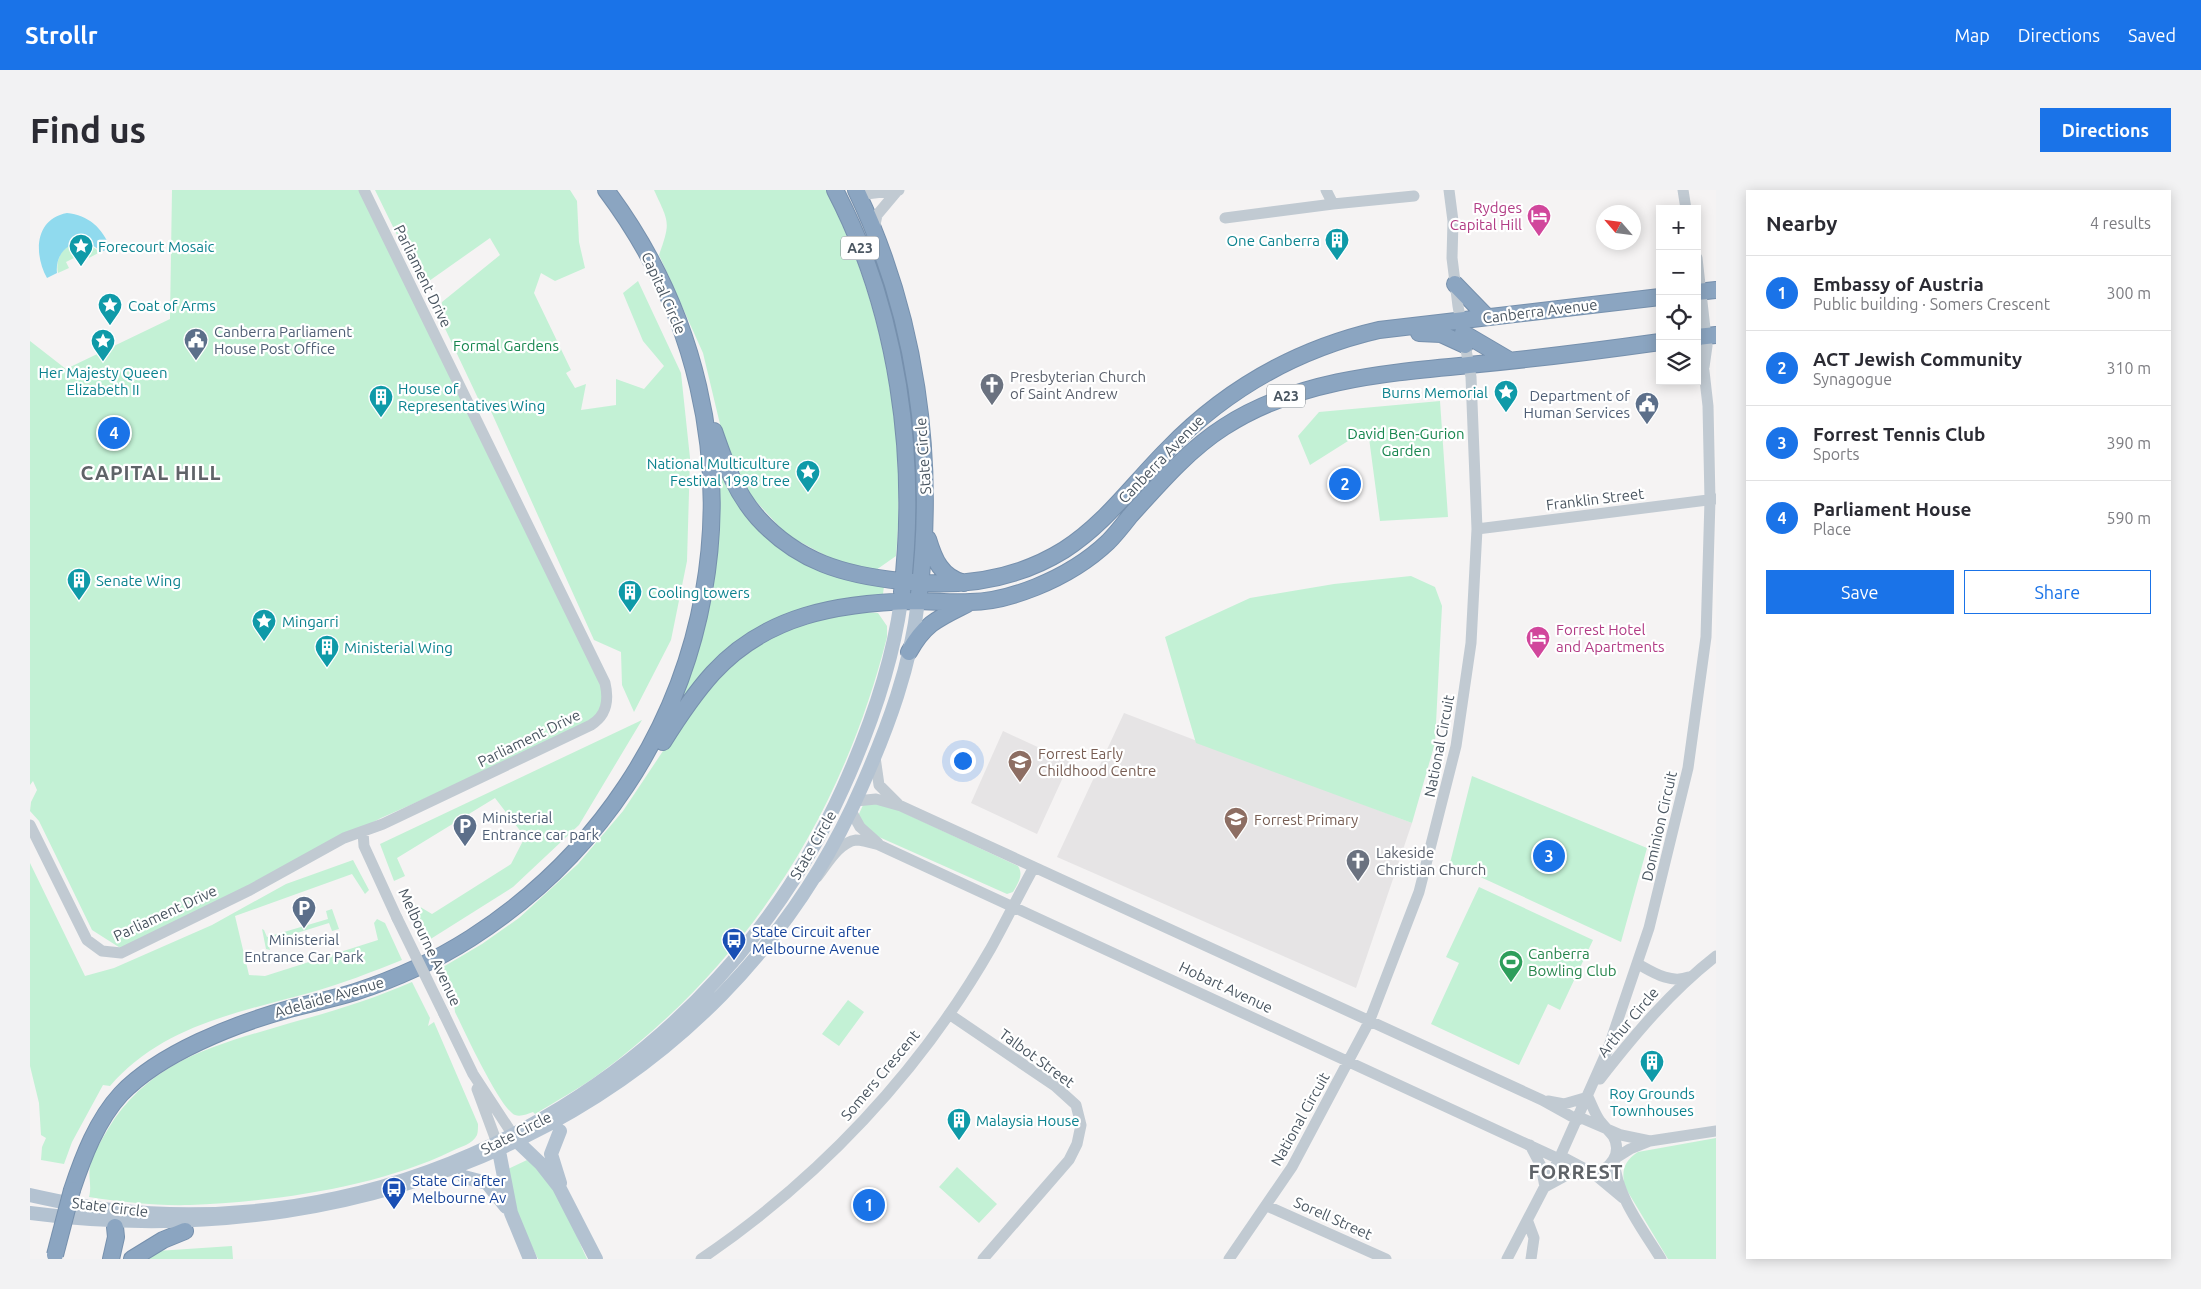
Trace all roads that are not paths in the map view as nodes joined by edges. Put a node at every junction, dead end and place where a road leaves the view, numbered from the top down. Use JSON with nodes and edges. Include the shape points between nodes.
{"nodes":[{"id":1,"x":364,"y":190,"type":"edge"},
{"id":2,"x":606,"y":190,"type":"edge"},
{"id":3,"x":898,"y":190,"type":"edge"},
{"id":4,"x":1326,"y":190,"type":"edge"},
{"id":5,"x":1450,"y":190,"type":"edge"},
{"id":6,"x":1683,"y":190,"type":"edge"},
{"id":7,"x":837,"y":191,"type":"edge"},
{"id":8,"x":857,"y":192,"type":"edge"},
{"id":9,"x":1414,"y":196,"type":"dead end"},
{"id":10,"x":1333,"y":204,"type":"junction"},
{"id":11,"x":1685,"y":205,"type":"edge"},
{"id":12,"x":1225,"y":218,"type":"dead end"},
{"id":13,"x":875,"y":234,"type":"junction"},
{"id":14,"x":1701,"y":274,"type":"edge"},
{"id":15,"x":1455,"y":284,"type":"junction"},
{"id":16,"x":1705,"y":291,"type":"edge"},
{"id":17,"x":1656,"y":296,"type":"edge"},
{"id":18,"x":1487,"y":317,"type":"junction"},
{"id":19,"x":1392,"y":329,"type":"junction"},
{"id":20,"x":1463,"y":332,"type":"junction"},
{"id":21,"x":1704,"y":339,"type":"edge"},
{"id":22,"x":1656,"y":342,"type":"edge"},
{"id":23,"x":912,"y":359,"type":"junction"},
{"id":24,"x":1509,"y":360,"type":"junction"},
{"id":25,"x":894,"y":364,"type":"junction"},
{"id":26,"x":1468,"y":365,"type":"junction"},
{"id":27,"x":703,"y":406,"type":"junction"},
{"id":28,"x":923,"y":442,"type":"junction"},
{"id":29,"x":904,"y":444,"type":"junction"},
{"id":30,"x":1713,"y":499,"type":"edge"},
{"id":31,"x":1477,"y":529,"type":"junction"},
{"id":32,"x":925,"y":531,"type":"junction"},
{"id":33,"x":903,"y":581,"type":"junction"},
{"id":34,"x":966,"y":583,"type":"junction"},
{"id":35,"x":920,"y":584,"type":"junction"},
{"id":36,"x":918,"y":601,"type":"junction"},
{"id":37,"x":901,"y":602,"type":"junction"},
{"id":38,"x":969,"y":603,"type":"junction"},
{"id":39,"x":909,"y":652,"type":"junction"},
{"id":40,"x":875,"y":757,"type":"junction"},
{"id":41,"x":850,"y":773,"type":"junction"},
{"id":42,"x":853,"y":805,"type":"junction"},
{"id":43,"x":901,"y":806,"type":"junction"},
{"id":44,"x":602,"y":820,"type":"junction"},
{"id":45,"x":825,"y":824,"type":"junction"},
{"id":46,"x":30,"y":825,"type":"edge"},
{"id":47,"x":363,"y":832,"type":"junction"},
{"id":48,"x":879,"y":844,"type":"junction"},
{"id":49,"x":1034,"y":867,"type":"junction"},
{"id":50,"x":816,"y":879,"type":"junction"},
{"id":51,"x":1013,"y":906,"type":"junction"},
{"id":52,"x":1716,"y":956,"type":"edge"},
{"id":53,"x":1638,"y":964,"type":"junction"},
{"id":54,"x":1691,"y":976,"type":"junction"},
{"id":55,"x":949,"y":1014,"type":"junction"},
{"id":56,"x":1369,"y":1022,"type":"junction"},
{"id":57,"x":1349,"y":1062,"type":"junction"},
{"id":58,"x":473,"y":1074,"type":"junction"},
{"id":59,"x":1590,"y":1094,"type":"junction"},
{"id":60,"x":1542,"y":1100,"type":"junction"},
{"id":61,"x":1578,"y":1119,"type":"junction"},
{"id":62,"x":1608,"y":1130,"type":"junction"},
{"id":63,"x":560,"y":1131,"type":"junction"},
{"id":64,"x":1716,"y":1131,"type":"edge"},
{"id":65,"x":513,"y":1135,"type":"junction"},
{"id":66,"x":1650,"y":1141,"type":"junction"},
{"id":67,"x":496,"y":1143,"type":"junction"},
{"id":68,"x":1530,"y":1145,"type":"junction"},
{"id":69,"x":525,"y":1149,"type":"junction"},
{"id":70,"x":1560,"y":1157,"type":"junction"},
{"id":71,"x":501,"y":1160,"type":"junction"},
{"id":72,"x":1614,"y":1160,"type":"junction"},
{"id":73,"x":1593,"y":1173,"type":"junction"},
{"id":74,"x":1545,"y":1187,"type":"junction"},
{"id":75,"x":563,"y":1193,"type":"junction"},
{"id":76,"x":30,"y":1195,"type":"edge"},
{"id":77,"x":1624,"y":1198,"type":"junction"},
{"id":78,"x":1267,"y":1206,"type":"junction"},
{"id":79,"x":88,"y":1207,"type":"junction"},
{"id":80,"x":30,"y":1213,"type":"edge"},
{"id":81,"x":510,"y":1213,"type":"junction"},
{"id":82,"x":1528,"y":1222,"type":"junction"},
{"id":83,"x":115,"y":1227,"type":"junction"},
{"id":84,"x":185,"y":1231,"type":"junction"},
{"id":85,"x":209,"y":1231,"type":"dead end"},
{"id":86,"x":55,"y":1257,"type":"edge"},
{"id":87,"x":111,"y":1259,"type":"edge"},
{"id":88,"x":132,"y":1259,"type":"edge"},
{"id":89,"x":530,"y":1259,"type":"edge"},
{"id":90,"x":596,"y":1259,"type":"edge"},
{"id":91,"x":701,"y":1259,"type":"edge"},
{"id":92,"x":983,"y":1259,"type":"edge"},
{"id":93,"x":1229,"y":1259,"type":"edge"},
{"id":94,"x":1386,"y":1259,"type":"edge"},
{"id":95,"x":1508,"y":1259,"type":"edge"},
{"id":96,"x":1531,"y":1259,"type":"edge"},
{"id":97,"x":1661,"y":1259,"type":"edge"}],
"edges":[{"from":1,"to":47,"type":"street","name":"Parliament Drive","via":[[605,683],[608,699],[602,715],[591,725]]},
{"from":2,"to":27,"type":"highway","name":"Capital Circle","number":"A23","via":[[636,233],[666,290],[689,350]]},
{"from":3,"to":8,"type":"street"},
{"from":3,"to":13,"type":"street","via":[[877,215]]},
{"from":4,"to":10,"type":"street"},
{"from":5,"to":15,"type":"street","name":"National Circuit"},
{"from":6,"to":11,"type":"street"},
{"from":7,"to":8,"type":"highway"},
{"from":7,"to":25,"type":"highway","name":"State Circle","number":"A23","via":[[872,281]]},
{"from":8,"to":13,"type":"highway","name":"State Circle"},
{"from":9,"to":10,"type":"street"},
{"from":10,"to":12,"type":"street"},
{"from":13,"to":23,"type":"highway","name":"State Circle"},
{"from":14,"to":16,"type":"street","name":"Dominion Circuit"},
{"from":15,"to":18,"type":"highway"},
{"from":15,"to":20,"type":"street","name":"National Circuit"},
{"from":16,"to":21,"type":"street","name":"Dominion Circuit"},
{"from":17,"to":18,"type":"highway","name":"Canberra Avenue","number":"A23"},
{"from":18,"to":20,"type":"highway","name":"Canberra Avenue","number":"A23"},
{"from":19,"to":20,"type":"highway","name":"Canberra Avenue","number":"A23"},
{"from":19,"to":20,"type":"highway","via":[[1416,333]]},
{"from":19,"to":34,"type":"highway","name":"Canberra Avenue","number":"A23","via":[[1353,336],[1322,347],[1249,383],[1207,412],[1178,438],[1106,516],[1075,542],[1024,570]]},
{"from":20,"to":24,"type":"highway"},
{"from":20,"to":26,"type":"street","name":"National Circuit"},
{"from":21,"to":30,"type":"street","name":"Dominion Circuit","via":[[1707,346],[1704,371]]},
{"from":22,"to":24,"type":"highway","name":"Canberra Avenue","number":"A23"},
{"from":23,"to":25,"type":"highway"},
{"from":23,"to":28,"type":"highway","name":"State Circle"},
{"from":24,"to":26,"type":"highway","name":"Canberra Avenue","number":"A23"},
{"from":25,"to":29,"type":"highway","name":"State Circle","number":"A23"},
{"from":26,"to":31,"type":"street","name":"National Circuit"},
{"from":26,"to":38,"type":"highway","name":"Canberra Avenue","number":"A23","via":[[1345,381],[1291,394],[1256,409],[1220,429],[1187,456],[1107,543],[1080,564],[1026,591]]},
{"from":27,"to":33,"type":"highway","number":"A23","via":[[737,490],[756,516],[777,536],[832,568]]},
{"from":27,"to":44,"type":"highway","name":"Adelaide Avenue","via":[[709,444],[712,509],[707,573],[694,636],[661,727],[640,766]]},
{"from":28,"to":29,"type":"highway"},
{"from":28,"to":32,"type":"highway","name":"State Circle"},
{"from":29,"to":33,"type":"highway","name":"State Circle","number":"A23","via":[[907,526]]},
{"from":30,"to":31,"type":"street","name":"Franklin Street"},
{"from":30,"to":53,"type":"street","name":"Dominion Circuit","via":[[1706,637],[1688,768]]},
{"from":31,"to":56,"type":"street","name":"National Circuit","via":[[1471,643],[1456,746],[1419,892]]},
{"from":32,"to":34,"type":"highway","via":[[938,565],[949,576]]},
{"from":32,"to":35,"type":"highway","name":"State Circle"},
{"from":33,"to":35,"type":"highway","name":"Canberra Avenue","number":"A23"},
{"from":33,"to":37,"type":"highway","name":"State Circle","number":"A23"},
{"from":34,"to":35,"type":"highway","name":"Canberra Avenue","number":"A23"},
{"from":35,"to":36,"type":"highway","name":"State Circle"},
{"from":36,"to":37,"type":"highway","name":"Canberra Avenue","number":"A23"},
{"from":36,"to":38,"type":"highway","name":"Canberra Avenue","number":"A23"},
{"from":36,"to":39,"type":"main road","name":"State Circle"},
{"from":37,"to":41,"type":"main road","name":"State Circle","via":[[878,699]]},
{"from":37,"to":44,"type":"highway","name":"Canberra Avenue","via":[[856,604],[815,612],[778,624],[746,643],[704,683],[622,801]]},
{"from":38,"to":39,"type":"highway","via":[[930,623]]},
{"from":39,"to":40,"type":"main road","name":"State Circle","via":[[900,690]]},
{"from":40,"to":42,"type":"main road","name":"State Circle"},
{"from":40,"to":43,"type":"street","name":"Hobart Avenue","via":[[879,785]]},
{"from":41,"to":42,"type":"main road","name":"State Circle"},
{"from":41,"to":45,"type":"main road","name":"State Circle"},
{"from":42,"to":43,"type":"street","name":"Hobart Avenue","via":[[876,799]]},
{"from":42,"to":45,"type":"main road","via":[[840,809]]},
{"from":42,"to":48,"type":"street","name":"Hobart Avenue","via":[[860,827]]},
{"from":42,"to":50,"type":"main road","name":"State Circle"},
{"from":43,"to":49,"type":"street","name":"Hobart Avenue"},
{"from":44,"to":86,"type":"highway","name":"Adelaide Avenue","bridge":true,"via":[[569,858],[522,902],[441,956],[352,993],[257,1019],[168,1057],[142,1074],[118,1096],[86,1151]]},
{"from":45,"to":65,"type":"main road","name":"State Circle","via":[[804,864],[752,939],[692,1007],[639,1054],[588,1091]]},
{"from":46,"to":47,"type":"street","name":"Parliament Drive","via":[[87,940],[99,950],[112,954],[125,951],[250,890],[344,838]]},
{"from":47,"to":58,"type":"street","name":"Melbourne Avenue","bridge":true,"via":[[364,846]]},
{"from":48,"to":50,"type":"street","name":"Hobart Avenue","via":[[857,840],[847,844]]},
{"from":48,"to":51,"type":"street","name":"Hobart Avenue"},
{"from":49,"to":51,"type":"street","name":"Somers Crescent"},
{"from":49,"to":56,"type":"street","name":"Hobart Avenue"},
{"from":50,"to":63,"type":"main road","name":"State Circle","via":[[752,968],[689,1034],[625,1087]]},
{"from":51,"to":55,"type":"street","name":"Somers Crescent"},
{"from":51,"to":57,"type":"street","name":"Hobart Avenue"},
{"from":52,"to":54,"type":"street","name":"Arthur Circle"},
{"from":53,"to":54,"type":"street","name":"Arthur Circle","via":[[1667,978]]},
{"from":53,"to":59,"type":"street","name":"Dominion Circuit"},
{"from":54,"to":59,"type":"street","name":"Arthur Circle","via":[[1646,1021]]},
{"from":55,"to":91,"type":"street","name":"Somers Crescent","via":[[906,1072],[816,1168],[758,1218]]},
{"from":55,"to":92,"type":"street","name":"Talbot Street","via":[[1055,1086],[1076,1105],[1081,1125],[1078,1144],[1069,1160]]},
{"from":56,"to":57,"type":"street","name":"National Circuit"},
{"from":56,"to":60,"type":"street","name":"Hobart Avenue"},
{"from":57,"to":68,"type":"street","name":"Hobart Avenue"},
{"from":57,"to":78,"type":"street","name":"National Circuit"},
{"from":58,"to":65,"type":"street","name":"Melbourne Avenue"},
{"from":58,"to":67,"type":"street","name":"Melbourne Avenue"},
{"from":59,"to":60,"type":"street","via":[[1564,1104]]},
{"from":59,"to":61,"type":"street","name":"Dominion Circuit"},
{"from":59,"to":62,"type":"street","via":[[1597,1116]]},
{"from":60,"to":61,"type":"street","name":"Hobart Avenue"},
{"from":61,"to":62,"type":"street","name":"Hobart Avenue"},
{"from":61,"to":70,"type":"street","name":"Dominion Circuit"},
{"from":62,"to":66,"type":"street","name":"Hobart Avenue"},
{"from":62,"to":72,"type":"street","via":[[1616,1144]]},
{"from":63,"to":69,"type":"main road","name":"State Circle"},
{"from":63,"to":75,"type":"main road","via":[[551,1156]]},
{"from":64,"to":66,"type":"street"},
{"from":65,"to":67,"type":"main road","name":"State Circle"},
{"from":65,"to":69,"type":"main road","name":"Melbourne Avenue"},
{"from":66,"to":72,"type":"street"},
{"from":67,"to":71,"type":"main road","name":"Melbourne Avenue"},
{"from":67,"to":79,"type":"main road","name":"State Circle","via":[[436,1169],[385,1186],[297,1205],[209,1213]]},
{"from":68,"to":70,"type":"street","name":"Hobart Avenue"},
{"from":68,"to":74,"type":"street","via":[[1541,1166]]},
{"from":69,"to":71,"type":"main road","name":"State Circle"},
{"from":69,"to":75,"type":"main road","name":"Melbourne Avenue"},
{"from":70,"to":73,"type":"street","name":"Hobart Avenue"},
{"from":70,"to":74,"type":"street","name":"Dominion Circuit"},
{"from":71,"to":81,"type":"main road","name":"Melbourne Avenue"},
{"from":71,"to":81,"type":"main road","name":"State Circle","via":[[459,1179],[487,1183]]},
{"from":72,"to":73,"type":"street","via":[[1606,1169]]},
{"from":72,"to":77,"type":"street"},
{"from":73,"to":74,"type":"street","via":[[1567,1175]]},
{"from":73,"to":77,"type":"street","name":"Hobart Avenue"},
{"from":74,"to":82,"type":"street","name":"Dominion Circuit"},
{"from":75,"to":90,"type":"main road","name":"Melbourne Avenue"},
{"from":76,"to":79,"type":"main road","name":"State Circle"},
{"from":77,"to":97,"type":"street"},
{"from":78,"to":93,"type":"street","name":"National Circuit"},
{"from":78,"to":94,"type":"street","name":"Sorell Street"},
{"from":79,"to":83,"type":"main road","via":[[106,1217]]},
{"from":80,"to":83,"type":"main road","name":"State Circle"},
{"from":81,"to":89,"type":"main road","name":"Melbourne Avenue"},
{"from":82,"to":95,"type":"street","name":"Dominion Circuit"},
{"from":82,"to":96,"type":"street","via":[[1534,1238]]},
{"from":83,"to":84,"type":"main road","name":"State Circle"},
{"from":83,"to":87,"type":"highway"},
{"from":84,"to":85,"type":"main road","name":"State Circle"},
{"from":84,"to":88,"type":"highway"}]}
